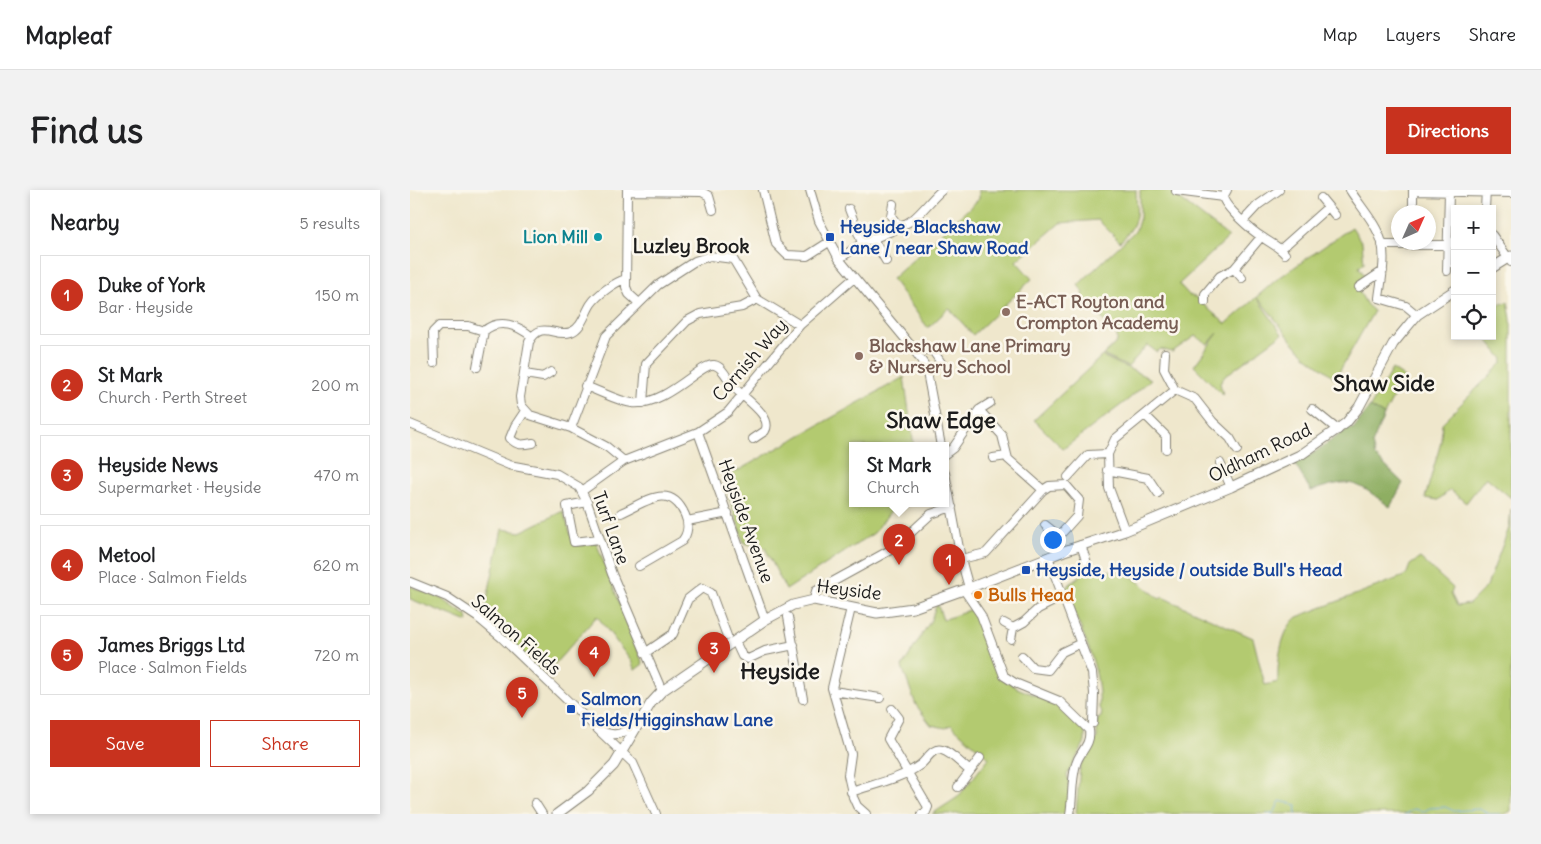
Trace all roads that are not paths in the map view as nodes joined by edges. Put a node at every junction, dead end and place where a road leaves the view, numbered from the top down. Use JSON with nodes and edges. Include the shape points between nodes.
{"nodes":[{"id":1,"x":627,"y":190,"type":"edge"},
{"id":2,"x":763,"y":190,"type":"edge"},
{"id":3,"x":810,"y":190,"type":"edge"},
{"id":4,"x":942,"y":190,"type":"edge"},
{"id":5,"x":1280,"y":190,"type":"edge"},
{"id":6,"x":1350,"y":190,"type":"edge"},
{"id":7,"x":1413,"y":190,"type":"edge"},
{"id":8,"x":1176,"y":191,"type":"dead end"},
{"id":9,"x":1486,"y":191,"type":"edge"},
{"id":10,"x":1449,"y":192,"type":"junction"},
{"id":11,"x":1511,"y":192,"type":"edge"},
{"id":12,"x":1225,"y":193,"type":"edge"},
{"id":13,"x":1320,"y":198,"type":"dead end"},
{"id":14,"x":894,"y":204,"type":"dead end"},
{"id":15,"x":1413,"y":205,"type":"edge"},
{"id":16,"x":1485,"y":205,"type":"edge"},
{"id":17,"x":1328,"y":207,"type":"junction"},
{"id":18,"x":849,"y":209,"type":"dead end"},
{"id":19,"x":713,"y":210,"type":"dead end"},
{"id":20,"x":1335,"y":215,"type":"dead end"},
{"id":21,"x":1244,"y":220,"type":"junction"},
{"id":22,"x":898,"y":225,"type":"junction"},
{"id":23,"x":1261,"y":237,"type":"junction"},
{"id":24,"x":873,"y":239,"type":"junction"},
{"id":25,"x":1496,"y":240,"type":"edge"},
{"id":26,"x":829,"y":242,"type":"junction"},
{"id":27,"x":862,"y":243,"type":"junction"},
{"id":28,"x":1436,"y":243,"type":"edge"},
{"id":29,"x":1451,"y":243,"type":"edge"},
{"id":30,"x":1391,"y":244,"type":"edge"},
{"id":31,"x":1382,"y":245,"type":"junction"},
{"id":32,"x":839,"y":259,"type":"junction"},
{"id":33,"x":1510,"y":259,"type":"edge"},
{"id":34,"x":886,"y":261,"type":"dead end"},
{"id":35,"x":1496,"y":266,"type":"edge"},
{"id":36,"x":1234,"y":269,"type":"junction"},
{"id":37,"x":1383,"y":271,"type":"junction"},
{"id":38,"x":1447,"y":271,"type":"dead end"},
{"id":39,"x":626,"y":278,"type":"junction"},
{"id":40,"x":854,"y":278,"type":"junction"},
{"id":41,"x":1242,"y":278,"type":"dead end"},
{"id":42,"x":1359,"y":287,"type":"dead end"},
{"id":43,"x":1451,"y":293,"type":"edge"},
{"id":44,"x":757,"y":299,"type":"junction"},
{"id":45,"x":1205,"y":302,"type":"dead end"},
{"id":46,"x":639,"y":303,"type":"junction"},
{"id":47,"x":1417,"y":315,"type":"junction"},
{"id":48,"x":800,"y":325,"type":"junction"},
{"id":49,"x":484,"y":331,"type":"junction"},
{"id":50,"x":532,"y":336,"type":"junction"},
{"id":51,"x":912,"y":346,"type":"junction"},
{"id":52,"x":1166,"y":353,"type":"dead end"},
{"id":53,"x":434,"y":363,"type":"dead end"},
{"id":54,"x":942,"y":364,"type":"dead end"},
{"id":55,"x":477,"y":367,"type":"dead end"},
{"id":56,"x":551,"y":372,"type":"dead end"},
{"id":57,"x":525,"y":374,"type":"junction"},
{"id":58,"x":585,"y":386,"type":"junction"},
{"id":59,"x":1175,"y":390,"type":"junction"},
{"id":60,"x":742,"y":395,"type":"junction"},
{"id":61,"x":643,"y":403,"type":"junction"},
{"id":62,"x":990,"y":403,"type":"dead end"},
{"id":63,"x":1312,"y":409,"type":"dead end"},
{"id":64,"x":979,"y":410,"type":"junction"},
{"id":65,"x":525,"y":411,"type":"junction"},
{"id":66,"x":1146,"y":416,"type":"junction"},
{"id":67,"x":410,"y":425,"type":"edge"},
{"id":68,"x":570,"y":428,"type":"junction"},
{"id":69,"x":1338,"y":430,"type":"junction"},
{"id":70,"x":698,"y":432,"type":"junction"},
{"id":71,"x":753,"y":439,"type":"dead end"},
{"id":72,"x":940,"y":442,"type":"edge"},
{"id":73,"x":533,"y":443,"type":"dead end"},
{"id":74,"x":1166,"y":449,"type":"dead end"},
{"id":75,"x":1237,"y":450,"type":"dead end"},
{"id":76,"x":949,"y":451,"type":"edge"},
{"id":77,"x":1108,"y":454,"type":"junction"},
{"id":78,"x":992,"y":458,"type":"dead end"},
{"id":79,"x":1008,"y":458,"type":"junction"},
{"id":80,"x":624,"y":460,"type":"junction"},
{"id":81,"x":1220,"y":463,"type":"dead end"},
{"id":82,"x":1106,"y":470,"type":"junction"},
{"id":83,"x":1068,"y":476,"type":"dead end"},
{"id":84,"x":1231,"y":487,"type":"junction"},
{"id":85,"x":1046,"y":488,"type":"junction"},
{"id":86,"x":582,"y":491,"type":"junction"},
{"id":87,"x":949,"y":493,"type":"edge"},
{"id":88,"x":1158,"y":493,"type":"dead end"},
{"id":89,"x":587,"y":502,"type":"junction"},
{"id":90,"x":952,"y":508,"type":"junction"},
{"id":91,"x":728,"y":512,"type":"junction"},
{"id":92,"x":621,"y":514,"type":"dead end"},
{"id":93,"x":687,"y":521,"type":"junction"},
{"id":94,"x":1045,"y":525,"type":"dead end"},
{"id":95,"x":1125,"y":532,"type":"junction"},
{"id":96,"x":599,"y":539,"type":"junction"},
{"id":97,"x":1081,"y":545,"type":"junction"},
{"id":98,"x":1048,"y":557,"type":"junction"},
{"id":99,"x":961,"y":559,"type":"junction"},
{"id":100,"x":1087,"y":562,"type":"dead end"},
{"id":101,"x":639,"y":566,"type":"dead end"},
{"id":102,"x":410,"y":582,"type":"edge"},
{"id":103,"x":967,"y":589,"type":"junction"},
{"id":104,"x":1062,"y":597,"type":"junction"},
{"id":105,"x":814,"y":600,"type":"junction"},
{"id":106,"x":850,"y":608,"type":"junction"},
{"id":107,"x":788,"y":617,"type":"dead end"},
{"id":108,"x":766,"y":620,"type":"junction"},
{"id":109,"x":1004,"y":623,"type":"dead end"},
{"id":110,"x":1013,"y":628,"type":"junction"},
{"id":111,"x":731,"y":639,"type":"junction"},
{"id":112,"x":1011,"y":639,"type":"dead end"},
{"id":113,"x":1081,"y":643,"type":"junction"},
{"id":114,"x":794,"y":645,"type":"junction"},
{"id":115,"x":645,"y":653,"type":"junction"},
{"id":116,"x":1022,"y":656,"type":"dead end"},
{"id":117,"x":662,"y":691,"type":"junction"},
{"id":118,"x":833,"y":691,"type":"junction"},
{"id":119,"x":880,"y":698,"type":"dead end"},
{"id":120,"x":803,"y":699,"type":"dead end"},
{"id":121,"x":892,"y":709,"type":"dead end"},
{"id":122,"x":1093,"y":722,"type":"dead end"},
{"id":123,"x":592,"y":725,"type":"junction"},
{"id":124,"x":636,"y":726,"type":"junction"},
{"id":125,"x":605,"y":738,"type":"junction"},
{"id":126,"x":620,"y":751,"type":"junction"},
{"id":127,"x":980,"y":758,"type":"dead end"},
{"id":128,"x":614,"y":765,"type":"junction"},
{"id":129,"x":970,"y":771,"type":"junction"},
{"id":130,"x":907,"y":772,"type":"junction"},
{"id":131,"x":958,"y":787,"type":"dead end"},
{"id":132,"x":851,"y":792,"type":"junction"},
{"id":133,"x":535,"y":803,"type":"dead end"},
{"id":134,"x":924,"y":813,"type":"edge"},
{"id":135,"x":542,"y":814,"type":"edge"},
{"id":136,"x":557,"y":814,"type":"edge"},
{"id":137,"x":656,"y":814,"type":"edge"},
{"id":138,"x":866,"y":814,"type":"edge"},
{"id":139,"x":1070,"y":814,"type":"edge"}],
"edges":[{"from":1,"to":19,"type":"street","via":[[702,192],[709,196]]},
{"from":1,"to":39,"type":"street"},
{"from":2,"to":26,"type":"street","via":[[776,244],[787,255],[807,256]]},
{"from":3,"to":26,"type":"street"},
{"from":4,"to":22,"type":"street","via":[[911,222]]},
{"from":5,"to":21,"type":"street","via":[[1258,205]]},
{"from":6,"to":31,"type":"street"},
{"from":7,"to":10,"type":"street"},
{"from":7,"to":15,"type":"street"},
{"from":8,"to":12,"type":"street"},
{"from":9,"to":10,"type":"street"},
{"from":9,"to":11,"type":"street"},
{"from":9,"to":16,"type":"street"},
{"from":10,"to":29,"type":"street"},
{"from":12,"to":21,"type":"street","via":[[1227,207]]},
{"from":13,"to":17,"type":"street"},
{"from":14,"to":22,"type":"street","via":[[892,216]]},
{"from":17,"to":20,"type":"street"},
{"from":17,"to":23,"type":"street","via":[[1283,251]]},
{"from":18,"to":27,"type":"street"},
{"from":21,"to":23,"type":"street"},
{"from":22,"to":24,"type":"street"},
{"from":23,"to":36,"type":"street"},
{"from":24,"to":27,"type":"street"},
{"from":24,"to":34,"type":"street"},
{"from":25,"to":33,"type":"street"},
{"from":26,"to":32,"type":"street"},
{"from":27,"to":32,"type":"street"},
{"from":28,"to":29,"type":"street"},
{"from":29,"to":38,"type":"street"},
{"from":30,"to":31,"type":"street"},
{"from":31,"to":37,"type":"street"},
{"from":32,"to":40,"type":"street"},
{"from":33,"to":35,"type":"main road"},
{"from":36,"to":41,"type":"street"},
{"from":36,"to":45,"type":"street","via":[[1220,276],[1205,294]]},
{"from":37,"to":42,"type":"street"},
{"from":37,"to":47,"type":"street","via":[[1379,298],[1406,306]]},
{"from":39,"to":46,"type":"street","via":[[629,294]]},
{"from":39,"to":50,"type":"street","via":[[592,302],[575,330],[566,333],[543,330]]},
{"from":40,"to":48,"type":"street","name":"Cornish Way"},
{"from":40,"to":51,"type":"street"},
{"from":43,"to":47,"type":"main road","name":"Oldham Road"},
{"from":44,"to":46,"type":"street","via":[[733,259],[710,256],[695,261],[658,285]]},
{"from":44,"to":48,"type":"street"},
{"from":44,"to":61,"type":"street","via":[[742,307],[700,314],[687,321],[646,364]]},
{"from":46,"to":58,"type":"street","via":[[606,336]]},
{"from":47,"to":69,"type":"main road","name":"Oldham Road","via":[[1393,344],[1354,415]]},
{"from":48,"to":60,"type":"street","name":"Cornish Way"},
{"from":49,"to":50,"type":"street","via":[[493,325],[517,326]]},
{"from":49,"to":53,"type":"street","via":[[468,326],[437,327],[433,332]]},
{"from":49,"to":55,"type":"street"},
{"from":50,"to":57,"type":"street"},
{"from":51,"to":54,"type":"street","via":[[933,351]]},
{"from":51,"to":72,"type":"street","via":[[928,372]]},
{"from":52,"to":59,"type":"street","via":[[1164,370]]},
{"from":56,"to":57,"type":"street","via":[[543,377]]},
{"from":57,"to":65,"type":"street","via":[[520,397]]},
{"from":58,"to":61,"type":"street"},
{"from":58,"to":68,"type":"street"},
{"from":59,"to":66,"type":"street"},
{"from":59,"to":75,"type":"street","via":[[1195,399]]},
{"from":60,"to":61,"type":"street","via":[[719,367],[710,364],[669,394]]},
{"from":60,"to":70,"type":"street","name":"Cornish Way","via":[[728,412]]},
{"from":60,"to":71,"type":"street","via":[[754,405],[767,425],[765,431]]},
{"from":62,"to":64,"type":"street"},
{"from":63,"to":69,"type":"street"},
{"from":64,"to":76,"type":"street"},
{"from":64,"to":79,"type":"street","via":[[1002,435]]},
{"from":65,"to":68,"type":"street"},
{"from":65,"to":73,"type":"street","via":[[510,438],[522,445]]},
{"from":66,"to":74,"type":"street","via":[[1166,436]]},
{"from":66,"to":77,"type":"street","via":[[1115,439]]},
{"from":67,"to":86,"type":"street","name":"Turf Lane","via":[[509,465],[558,474]]},
{"from":68,"to":80,"type":"street"},
{"from":69,"to":84,"type":"main road","name":"Oldham Road","via":[[1302,454]]},
{"from":70,"to":80,"type":"street","name":"Cornish Way"},
{"from":70,"to":91,"type":"street","name":"Heyside Avenue"},
{"from":77,"to":82,"type":"street"},
{"from":77,"to":83,"type":"street","via":[[1088,455]]},
{"from":78,"to":79,"type":"street"},
{"from":79,"to":85,"type":"street"},
{"from":80,"to":86,"type":"street","name":"Cornish Way"},
{"from":81,"to":84,"type":"street"},
{"from":82,"to":88,"type":"street","via":[[1148,478]]},
{"from":82,"to":95,"type":"street"},
{"from":84,"to":95,"type":"main road","name":"Oldham Road"},
{"from":85,"to":94,"type":"street","via":[[1066,485],[1081,503],[1077,516],[1059,536]]},
{"from":85,"to":99,"type":"street","via":[[986,553]]},
{"from":86,"to":89,"type":"street","name":"Turf Lane"},
{"from":87,"to":90,"type":"street"},
{"from":89,"to":96,"type":"street","name":"Turf Lane"},
{"from":89,"to":96,"type":"street","via":[[568,506],[574,542]]},
{"from":90,"to":99,"type":"street"},
{"from":90,"to":105,"type":"street","via":[[931,514],[894,548],[816,591]]},
{"from":91,"to":93,"type":"street"},
{"from":91,"to":108,"type":"street","name":"Heyside Avenue"},
{"from":92,"to":93,"type":"street","via":[[656,497],[667,496],[676,500]]},
{"from":93,"to":101,"type":"street","via":[[686,536],[682,541]]},
{"from":95,"to":97,"type":"main road","name":"Oldham Road"},
{"from":96,"to":115,"type":"street","name":"Turf Lane"},
{"from":97,"to":98,"type":"main road","name":"Oldham Road"},
{"from":97,"to":100,"type":"street"},
{"from":98,"to":103,"type":"main road","name":"Heyside"},
{"from":98,"to":104,"type":"street"},
{"from":99,"to":103,"type":"street"},
{"from":102,"to":123,"type":"street","name":"Salmon Fields","via":[[447,597],[477,617]]},
{"from":103,"to":106,"type":"main road","name":"Heyside","via":[[913,608],[870,612]]},
{"from":103,"to":139,"type":"street","via":[[981,615],[1004,676],[1059,701],[1089,730],[1089,740],[1073,774]]},
{"from":104,"to":110,"type":"street","via":[[1038,608]]},
{"from":104,"to":113,"type":"street"},
{"from":105,"to":106,"type":"main road","name":"Heyside"},
{"from":105,"to":108,"type":"main road","name":"Heyside","via":[[785,609]]},
{"from":106,"to":118,"type":"street"},
{"from":107,"to":114,"type":"street"},
{"from":108,"to":111,"type":"main road","name":"Heyside"},
{"from":109,"to":110,"type":"street"},
{"from":110,"to":112,"type":"street"},
{"from":111,"to":114,"type":"street","via":[[742,656],[748,659],[765,651]]},
{"from":111,"to":115,"type":"street","via":[[711,593],[702,588],[688,599],[673,634]]},
{"from":111,"to":117,"type":"main road","name":"Heyside"},
{"from":113,"to":116,"type":"street","via":[[1062,652],[1048,670],[1032,668]]},
{"from":113,"to":122,"type":"street","via":[[1094,684]]},
{"from":114,"to":120,"type":"street"},
{"from":115,"to":117,"type":"street","name":"Turf Lane"},
{"from":117,"to":124,"type":"main road","name":"Heyside"},
{"from":118,"to":119,"type":"street"},
{"from":118,"to":132,"type":"street","via":[[851,754],[848,775]]},
{"from":121,"to":130,"type":"street","via":[[898,718],[888,739]]},
{"from":123,"to":124,"type":"street","name":"Salmon Fields","via":[[612,735]]},
{"from":123,"to":125,"type":"street","name":"Salmon Fields"},
{"from":124,"to":126,"type":"main road","name":"Heyside"},
{"from":125,"to":126,"type":"street","name":"Salmon Fields"},
{"from":125,"to":128,"type":"street","name":"Salmon Fields","via":[[614,750]]},
{"from":126,"to":128,"type":"main road","name":"Heyside"},
{"from":126,"to":137,"type":"street","name":"Salmon Fields","via":[[633,763]]},
{"from":127,"to":129,"type":"street"},
{"from":128,"to":136,"type":"main road","via":[[588,791]]},
{"from":129,"to":130,"type":"street","via":[[941,749]]},
{"from":129,"to":131,"type":"street"},
{"from":130,"to":132,"type":"street"},
{"from":130,"to":134,"type":"street","via":[[928,807]]},
{"from":132,"to":138,"type":"street","via":[[857,806]]},
{"from":133,"to":135,"type":"street"}]}
